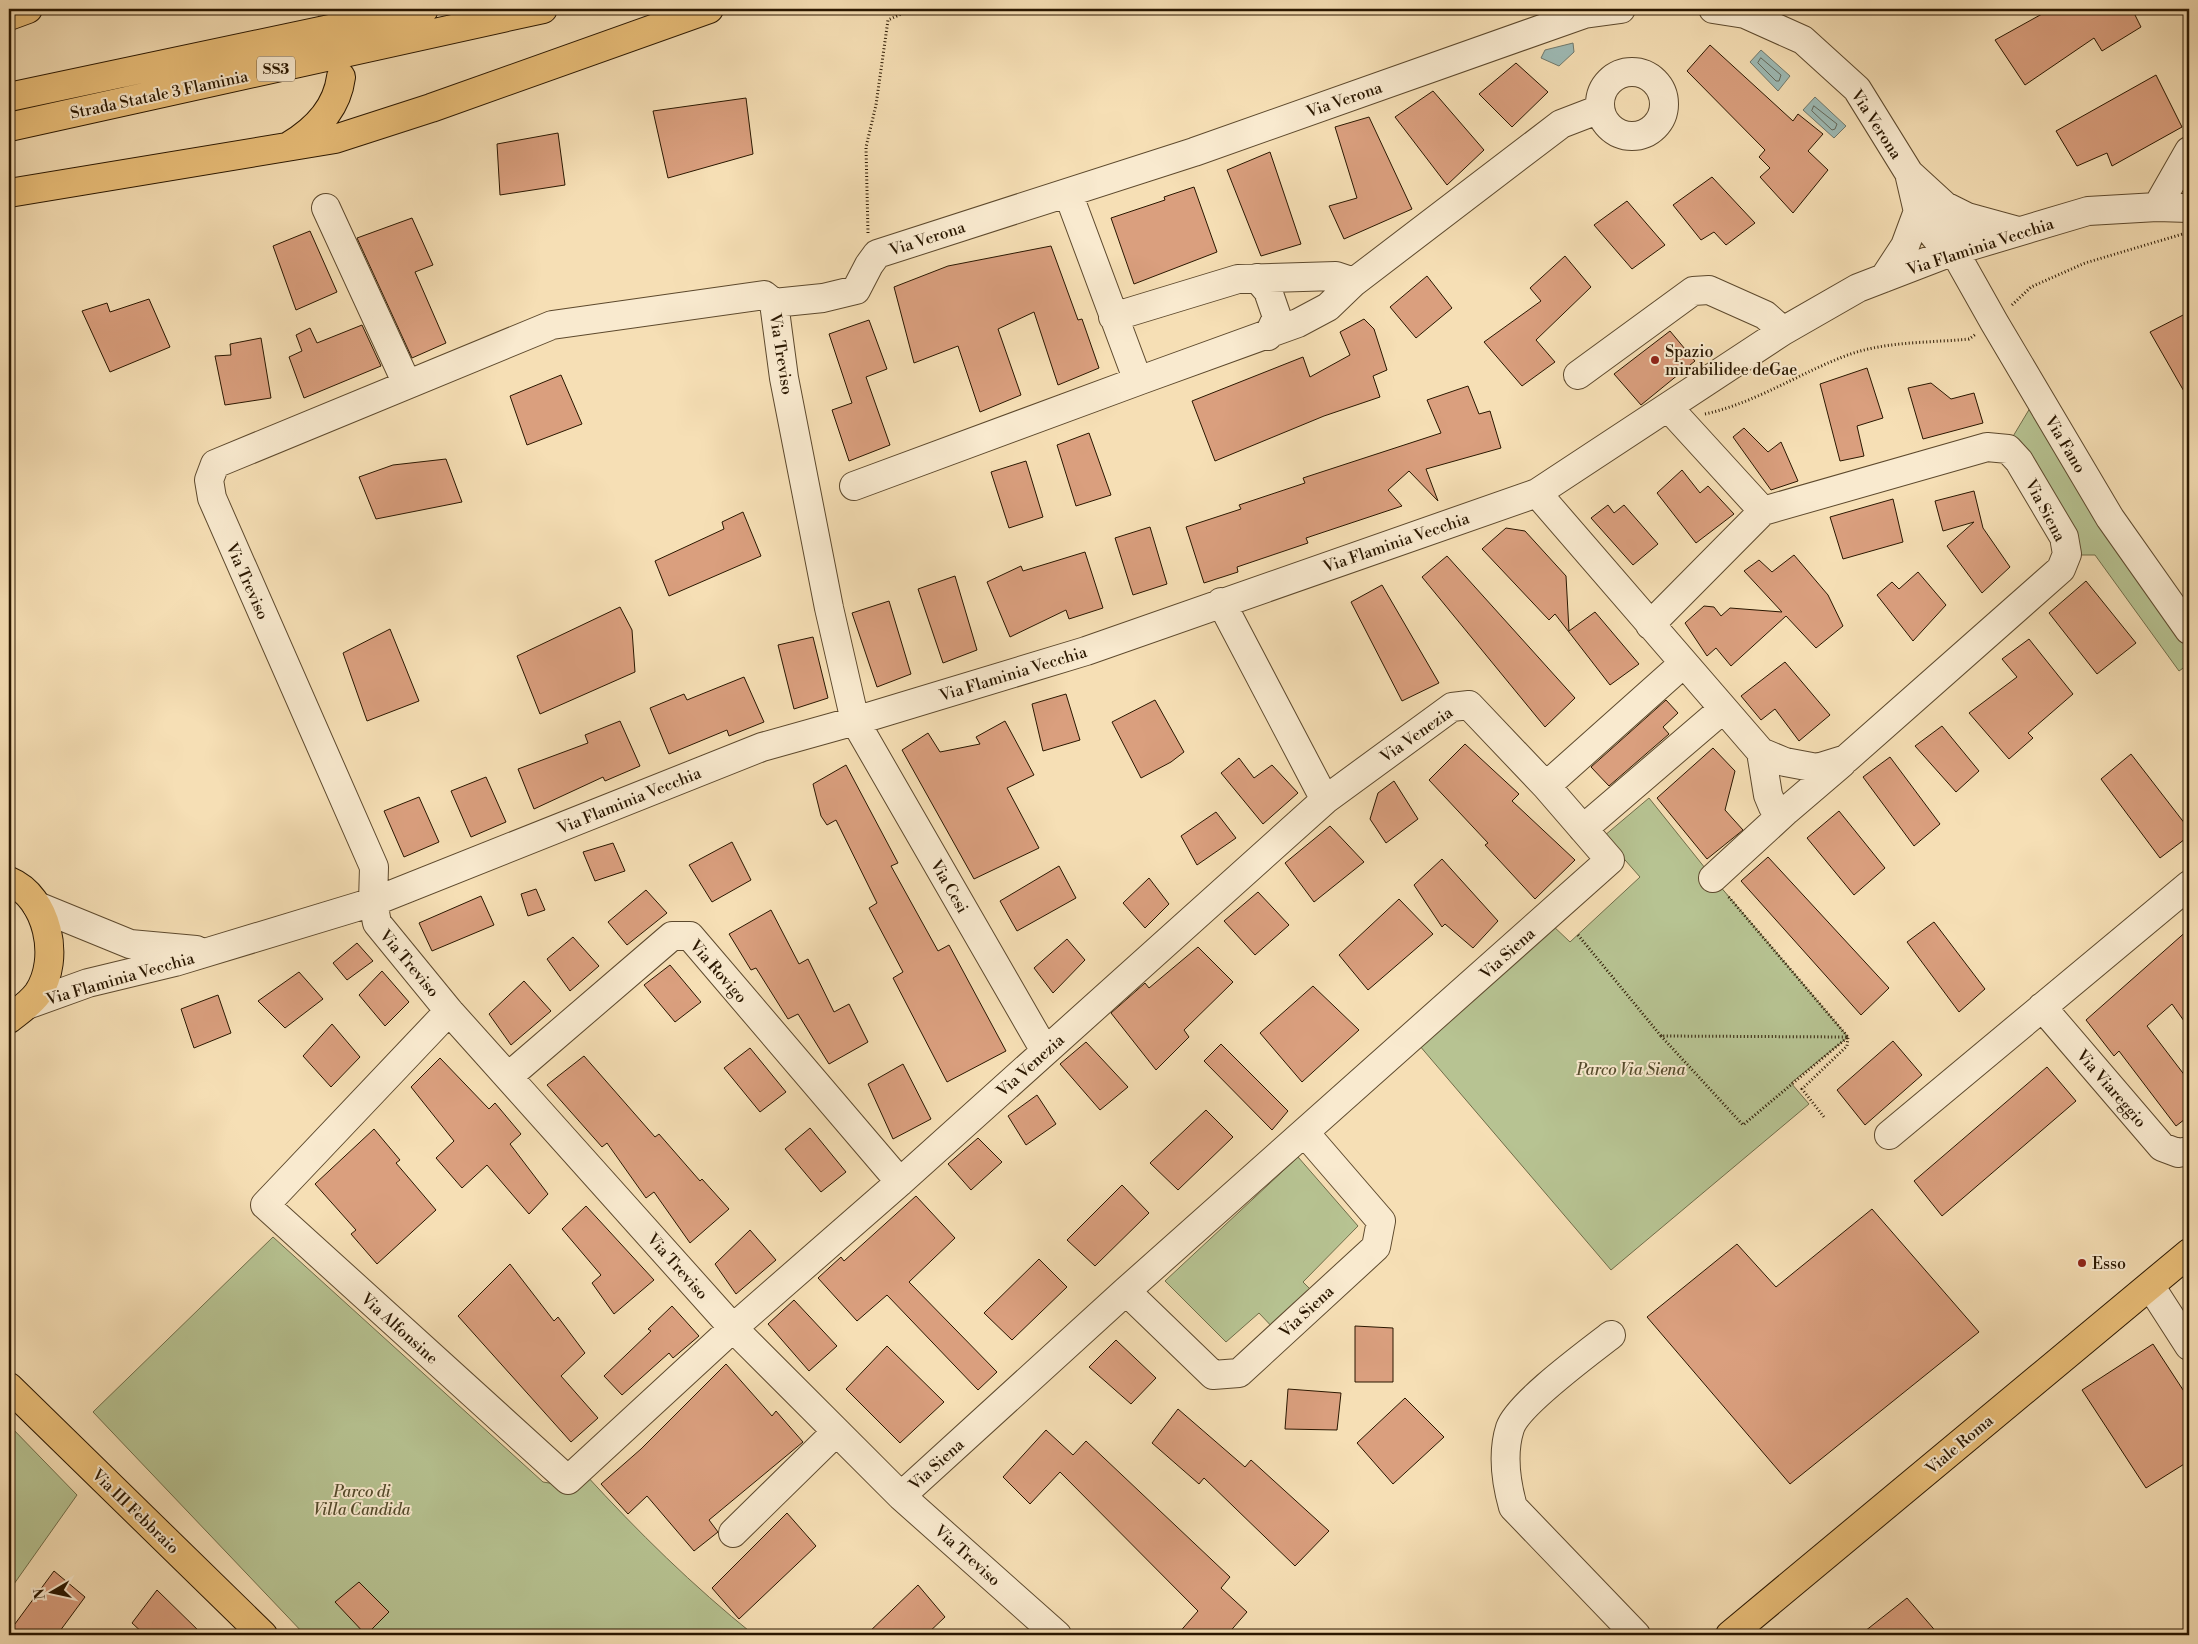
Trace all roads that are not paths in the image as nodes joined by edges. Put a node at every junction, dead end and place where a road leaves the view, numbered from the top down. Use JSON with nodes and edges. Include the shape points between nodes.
{"nodes":[{"id":1,"x":28,"y":9,"type":"edge"},
{"id":2,"x":424,"y":9,"type":"edge"},
{"id":3,"x":543,"y":9,"type":"edge"},
{"id":4,"x":708,"y":9,"type":"edge"},
{"id":5,"x":1621,"y":9,"type":"edge"},
{"id":6,"x":1713,"y":9,"type":"edge"},
{"id":7,"x":9,"y":16,"type":"edge"},
{"id":8,"x":341,"y":77,"type":"tunnel mouth"},
{"id":9,"x":9,"y":97,"type":"edge"},
{"id":10,"x":1600,"y":109,"type":"dead end"},
{"id":11,"x":9,"y":127,"type":"edge"},
{"id":12,"x":286,"y":148,"type":"junction"},
{"id":13,"x":2189,"y":151,"type":"edge"},
{"id":14,"x":1909,"y":173,"type":"junction"},
{"id":15,"x":1068,"y":193,"type":"junction"},
{"id":16,"x":9,"y":194,"type":"edge"},
{"id":17,"x":1945,"y":206,"type":"junction"},
{"id":18,"x":2157,"y":207,"type":"junction"},
{"id":19,"x":326,"y":208,"type":"dead end"},
{"id":20,"x":2189,"y":208,"type":"edge"},
{"id":21,"x":1918,"y":211,"type":"junction"},
{"id":22,"x":2020,"y":231,"type":"junction"},
{"id":23,"x":1954,"y":251,"type":"junction"},
{"id":24,"x":1257,"y":278,"type":"junction"},
{"id":25,"x":1884,"y":278,"type":"junction"},
{"id":26,"x":1354,"y":282,"type":"junction"},
{"id":27,"x":774,"y":303,"type":"junction"},
{"id":28,"x":1113,"y":317,"type":"junction"},
{"id":29,"x":1783,"y":331,"type":"junction"},
{"id":30,"x":1268,"y":336,"type":"junction"},
{"id":31,"x":1578,"y":375,"type":"dead end"},
{"id":32,"x":1138,"y":381,"type":"junction"},
{"id":33,"x":407,"y":384,"type":"junction"},
{"id":34,"x":1672,"y":411,"type":"junction"},
{"id":35,"x":854,"y":486,"type":"dead end"},
{"id":36,"x":1537,"y":493,"type":"junction"},
{"id":37,"x":1763,"y":511,"type":"junction"},
{"id":38,"x":1221,"y":602,"type":"junction"},
{"id":39,"x":1650,"y":625,"type":"junction"},
{"id":40,"x":2189,"y":630,"type":"edge"},
{"id":41,"x":1684,"y":663,"type":"junction"},
{"id":42,"x":1723,"y":708,"type":"junction"},
{"id":43,"x":856,"y":721,"type":"junction"},
{"id":44,"x":1761,"y":752,"type":"junction"},
{"id":45,"x":1846,"y":759,"type":"junction"},
{"id":46,"x":1546,"y":786,"type":"junction"},
{"id":47,"x":1325,"y":800,"type":"junction"},
{"id":48,"x":1566,"y":808,"type":"joint"},
{"id":49,"x":1787,"y":810,"type":"junction"},
{"id":50,"x":1583,"y":829,"type":"junction"},
{"id":51,"x":1713,"y":878,"type":"road end"},
{"id":52,"x":12,"y":879,"type":"edge"},
{"id":53,"x":2189,"y":885,"type":"edge"},
{"id":54,"x":373,"y":902,"type":"junction"},
{"id":55,"x":37,"y":906,"type":"junction"},
{"id":56,"x":212,"y":951,"type":"junction"},
{"id":57,"x":2042,"y":1007,"type":"junction"},
{"id":58,"x":450,"y":1011,"type":"junction"},
{"id":59,"x":18,"y":1012,"type":"edge"},
{"id":60,"x":1045,"y":1052,"type":"junction"},
{"id":61,"x":509,"y":1076,"type":"junction"},
{"id":62,"x":1305,"y":1133,"type":"junction"},
{"id":63,"x":1889,"y":1136,"type":"dead end"},
{"id":64,"x":2189,"y":1151,"type":"edge"},
{"id":65,"x":900,"y":1182,"type":"junction"},
{"id":66,"x":2189,"y":1253,"type":"edge"},
{"id":67,"x":2151,"y":1287,"type":"junction"},
{"id":68,"x":1126,"y":1291,"type":"junction"},
{"id":69,"x":732,"y":1328,"type":"junction"},
{"id":70,"x":1611,"y":1335,"type":"dead end"},
{"id":71,"x":2189,"y":1346,"type":"edge"},
{"id":72,"x":9,"y":1386,"type":"edge"},
{"id":73,"x":836,"y":1432,"type":"junction"},
{"id":74,"x":901,"y":1496,"type":"junction"},
{"id":75,"x":733,"y":1533,"type":"dead end"},
{"id":76,"x":263,"y":1635,"type":"edge"},
{"id":77,"x":1057,"y":1635,"type":"edge"},
{"id":78,"x":1636,"y":1635,"type":"edge"},
{"id":79,"x":1730,"y":1635,"type":"edge"}],
"edges":[{"from":1,"to":7,"type":"main road"},
{"from":2,"to":9,"type":"main road","name":"Strada Statale 3 Flaminia","number":"SS3"},
{"from":3,"to":11,"type":"main road","name":"Strada Statale 3 Flaminia","number":"SS3"},
{"from":4,"to":12,"type":"main road","via":[[340,138]]},
{"from":5,"to":15,"type":"street","name":"Via Verona","via":[[1584,14],[1194,152]]},
{"from":6,"to":14,"type":"street","name":"Via Verona","via":[[1745,14],[1803,40],[1857,89]]},
{"from":8,"to":12,"type":"main road","via":[[337,96],[326,114],[304,137]]},
{"from":10,"to":26,"type":"street","via":[[1561,124]]},
{"from":12,"to":16,"type":"main road"},
{"from":13,"to":18,"type":"street"},
{"from":14,"to":17,"type":"street","name":"Via Verona"},
{"from":14,"to":21,"type":"street","name":"Via Verona"},
{"from":15,"to":27,"type":"street","name":"Via Verona","via":[[877,254],[856,290],[823,298]]},
{"from":15,"to":28,"type":"street"},
{"from":17,"to":22,"type":"street","name":"Via Verona","via":[[1967,217]]},
{"from":17,"to":23,"type":"street","name":"Via Verona","via":[[1953,219],[1957,236]]},
{"from":18,"to":20,"type":"street","name":"Via Flaminia Vecchia"},
{"from":18,"to":22,"type":"street","name":"Via Flaminia Vecchia","via":[[2088,211]]},
{"from":19,"to":33,"type":"street"},
{"from":21,"to":23,"type":"street","name":"Via Verona","via":[[1936,238]]},
{"from":21,"to":25,"type":"street","via":[[1905,246]]},
{"from":22,"to":23,"type":"street","name":"Via Flaminia Vecchia"},
{"from":23,"to":25,"type":"street","name":"Via Flaminia Vecchia"},
{"from":23,"to":40,"type":"street","name":"Via Fano","via":[[2110,518]]},
{"from":24,"to":26,"type":"street","via":[[1336,276]]},
{"from":24,"to":28,"type":"street","via":[[1217,284]]},
{"from":24,"to":30,"type":"street","via":[[1268,291],[1277,317]]},
{"from":25,"to":29,"type":"street","name":"Via Flaminia Vecchia","via":[[1858,288]]},
{"from":26,"to":30,"type":"street","via":[[1328,307]]},
{"from":27,"to":33,"type":"street","name":"Via Treviso","via":[[764,295],[552,325]]},
{"from":27,"to":43,"type":"street","name":"Via Treviso","via":[[784,378]]},
{"from":28,"to":32,"type":"street"},
{"from":29,"to":31,"type":"street","via":[[1765,315],[1709,290],[1694,291]]},
{"from":29,"to":34,"type":"street","name":"Via Flaminia Vecchia"},
{"from":30,"to":32,"type":"street"},
{"from":32,"to":35,"type":"street"},
{"from":33,"to":54,"type":"street","name":"Via Treviso","via":[[215,464],[209,480],[212,498],[374,866]]},
{"from":34,"to":36,"type":"street","name":"Via Flaminia Vecchia"},
{"from":34,"to":37,"type":"street"},
{"from":36,"to":38,"type":"street","name":"Via Flaminia Vecchia"},
{"from":36,"to":39,"type":"street"},
{"from":37,"to":39,"type":"street"},
{"from":37,"to":45,"type":"street","name":"Via Siena","via":[[1987,447],[2008,449],[2019,461],[2064,537],[2067,554],[2061,569]]},
{"from":38,"to":43,"type":"street","name":"Via Flaminia Vecchia","via":[[1086,651]]},
{"from":38,"to":47,"type":"street"},
{"from":39,"to":41,"type":"street"},
{"from":41,"to":42,"type":"street","name":"Via Siena"},
{"from":41,"to":46,"type":"street"},
{"from":42,"to":44,"type":"street","name":"Via Siena"},
{"from":42,"to":50,"type":"street"},
{"from":43,"to":54,"type":"street","name":"Via Flaminia Vecchia","via":[[762,747]]},
{"from":43,"to":60,"type":"street","name":"Via Cesi"},
{"from":44,"to":45,"type":"street","name":"Via Siena","via":[[1785,762],[1817,768]]},
{"from":44,"to":49,"type":"street","via":[[1773,807]]},
{"from":45,"to":49,"type":"street"},
{"from":46,"to":47,"type":"street","name":"Via Venezia","via":[[1469,705],[1452,707]]},
{"from":46,"to":48,"type":"street","name":"Via Venezia"},
{"from":47,"to":60,"type":"street","name":"Via Venezia"},
{"from":48,"to":50,"type":"street","name":"Via Siena"},
{"from":49,"to":51,"type":"street"},
{"from":50,"to":62,"type":"street","name":"Via Siena","via":[[1610,860]]},
{"from":52,"to":55,"type":"main road","name":"Via Flaminia Vecchia"},
{"from":53,"to":57,"type":"street"},
{"from":54,"to":56,"type":"street","name":"Via Flaminia Vecchia"},
{"from":54,"to":58,"type":"street","name":"Via Treviso","via":[[377,924]]},
{"from":55,"to":56,"type":"street","name":"Via Flaminia Vecchia","via":[[130,944]]},
{"from":55,"to":59,"type":"main road","name":"Via Flaminia Vecchia","via":[[48,942],[45,980],[38,993]]},
{"from":56,"to":59,"type":"street","name":"Via Flaminia Vecchia","via":[[88,983]]},
{"from":57,"to":63,"type":"street"},
{"from":57,"to":64,"type":"street","name":"Via Viareggio","via":[[2162,1147],[2178,1153]]},
{"from":58,"to":61,"type":"street","name":"Via Treviso"},
{"from":58,"to":69,"type":"street","name":"Via Alfonsine","via":[[265,1205],[568,1480]]},
{"from":60,"to":65,"type":"street","name":"Via Venezia"},
{"from":61,"to":65,"type":"street","name":"Via Rovigo","via":[[672,936],[690,936]]},
{"from":61,"to":69,"type":"street","name":"Via Treviso"},
{"from":62,"to":68,"type":"street","name":"Via Siena"},
{"from":62,"to":68,"type":"street","name":"Via Siena","via":[[1381,1221],[1376,1247],[1239,1373],[1213,1375]]},
{"from":65,"to":69,"type":"street","name":"Via Venezia"},
{"from":66,"to":67,"type":"main road","name":"Viale Roma"},
{"from":67,"to":71,"type":"street"},
{"from":67,"to":79,"type":"main road","name":"Viale Roma"},
{"from":68,"to":74,"type":"street","name":"Via Siena"},
{"from":69,"to":73,"type":"street","name":"Via Treviso"},
{"from":70,"to":78,"type":"street","via":[[1521,1410],[1510,1428],[1506,1484],[1514,1506]]},
{"from":72,"to":76,"type":"main road","name":"Via III Febbraio"},
{"from":73,"to":74,"type":"street","name":"Via Treviso"},
{"from":73,"to":75,"type":"street"},
{"from":74,"to":77,"type":"street","name":"Via Treviso"}]}
